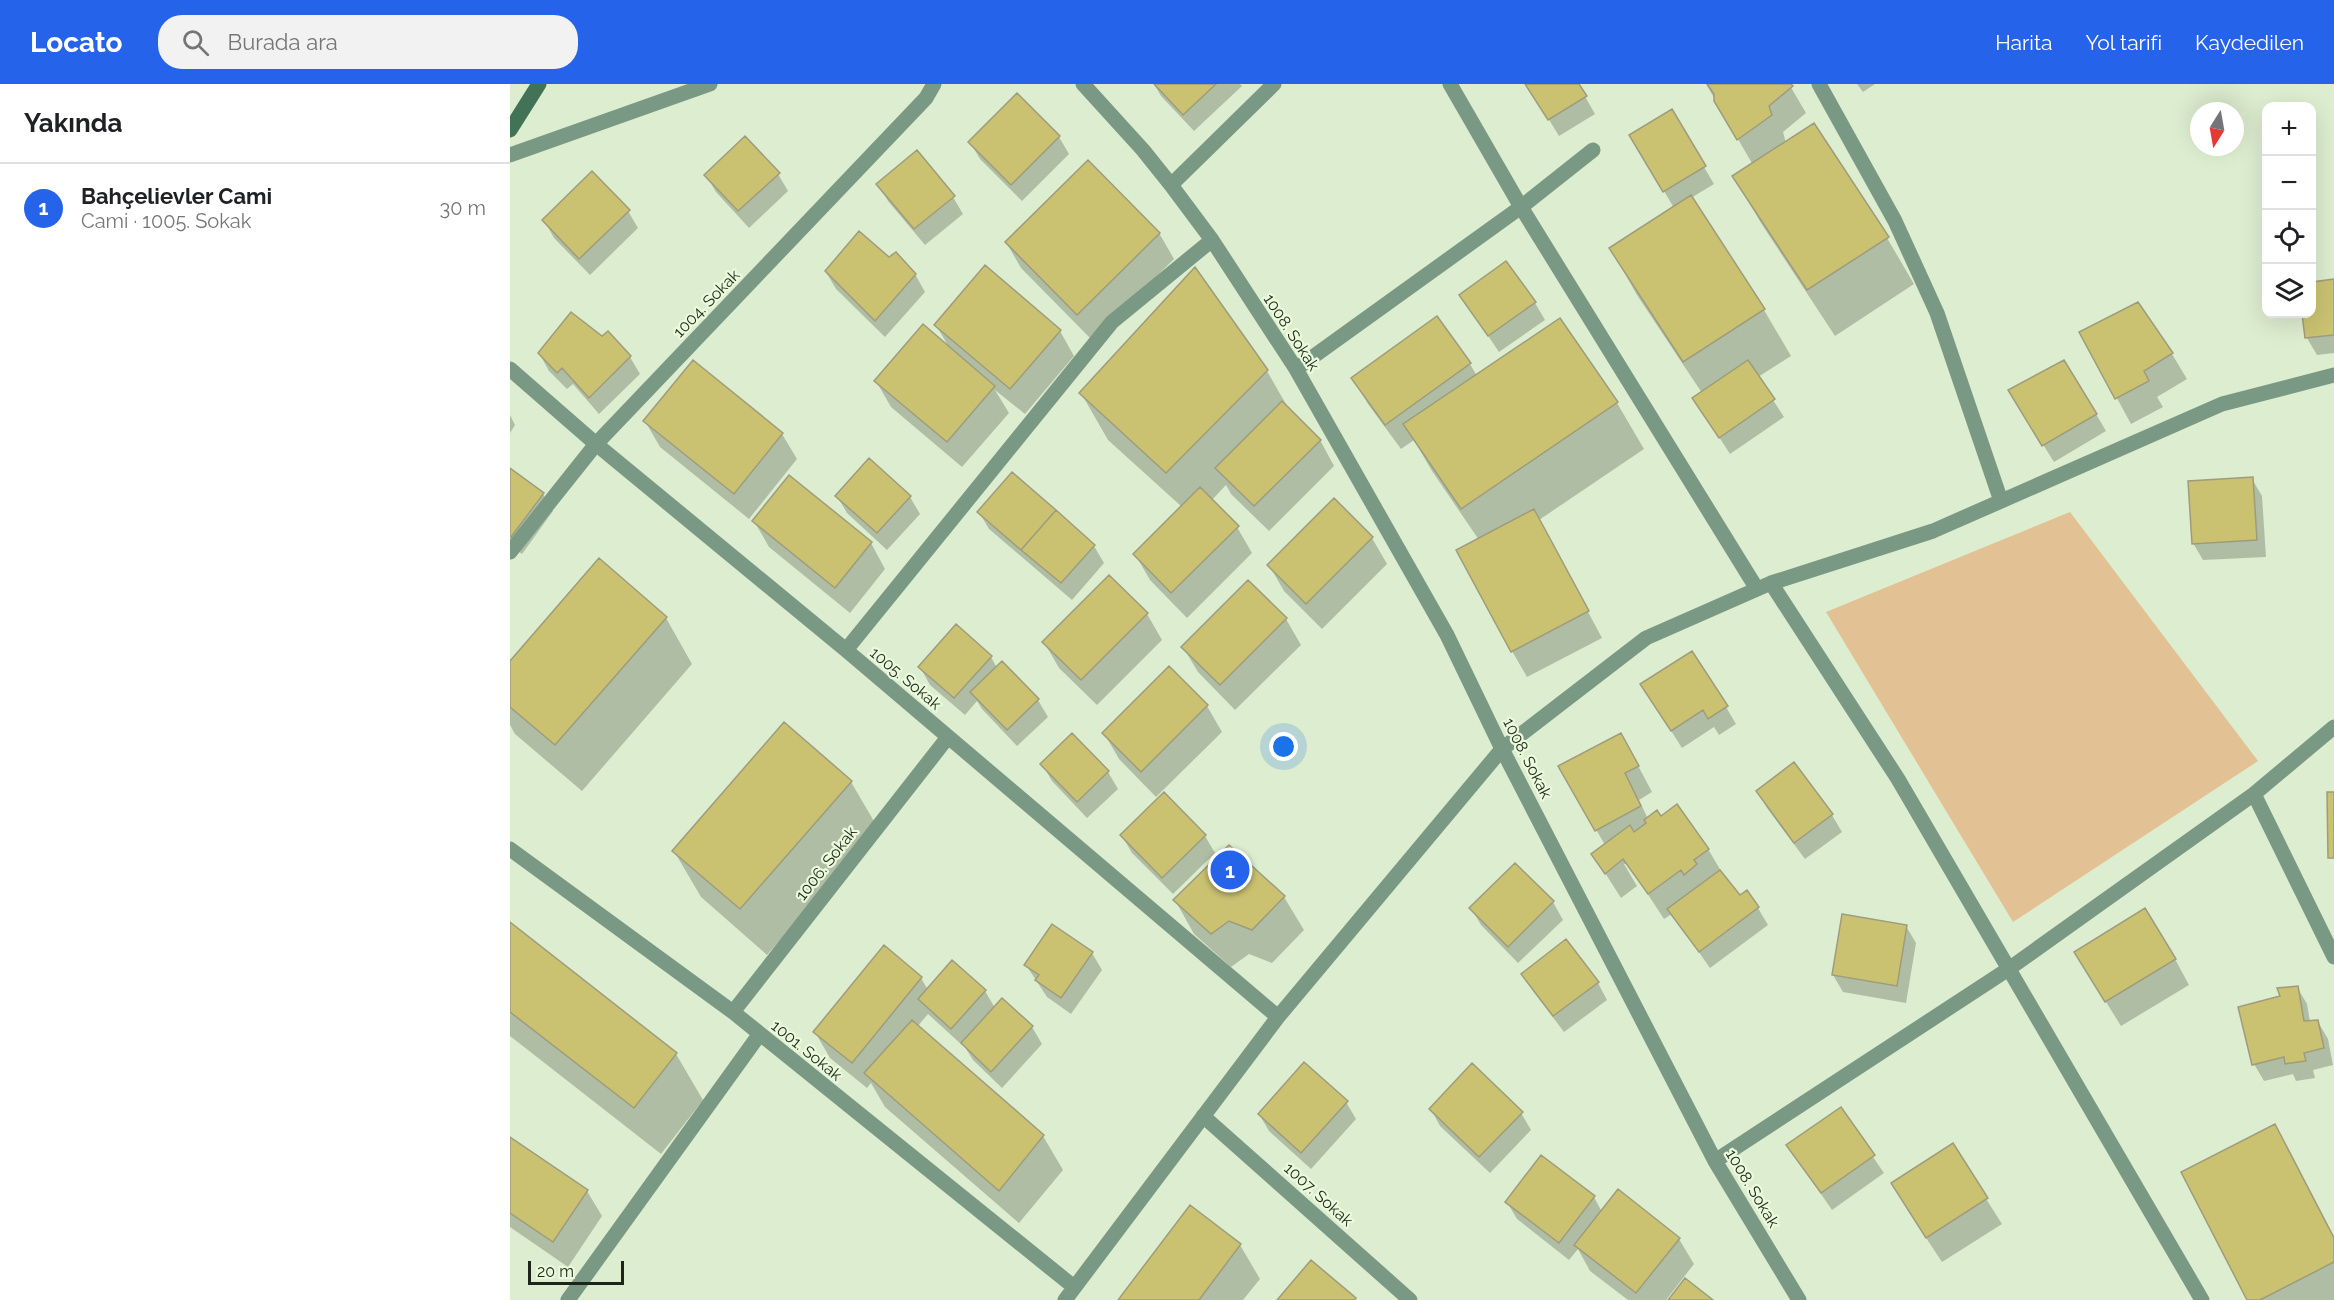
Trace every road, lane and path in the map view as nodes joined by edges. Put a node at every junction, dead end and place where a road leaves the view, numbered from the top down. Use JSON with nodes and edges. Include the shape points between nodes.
{"nodes":[{"id":1,"x":539,"y":84,"type":"edge"},
{"id":2,"x":710,"y":84,"type":"edge"},
{"id":3,"x":934,"y":84,"type":"edge"},
{"id":4,"x":1083,"y":84,"type":"edge"},
{"id":5,"x":1274,"y":84,"type":"edge"},
{"id":6,"x":1450,"y":84,"type":"edge"},
{"id":7,"x":1819,"y":84,"type":"edge"},
{"id":8,"x":510,"y":130,"type":"edge"},
{"id":9,"x":1593,"y":150,"type":"dead end"},
{"id":10,"x":510,"y":155,"type":"edge"},
{"id":11,"x":1171,"y":185,"type":"junction"},
{"id":12,"x":1521,"y":207,"type":"junction"},
{"id":13,"x":1212,"y":240,"type":"junction"},
{"id":14,"x":510,"y":369,"type":"edge"},
{"id":15,"x":1296,"y":369,"type":"junction"},
{"id":16,"x":2334,"y":375,"type":"edge"},
{"id":17,"x":596,"y":444,"type":"junction"},
{"id":18,"x":2001,"y":501,"type":"junction"},
{"id":19,"x":510,"y":552,"type":"edge"},
{"id":20,"x":1764,"y":586,"type":"junction"},
{"id":21,"x":846,"y":650,"type":"junction"},
{"id":22,"x":2334,"y":727,"type":"edge"},
{"id":23,"x":948,"y":737,"type":"junction"},
{"id":24,"x":1502,"y":749,"type":"junction"},
{"id":25,"x":2254,"y":794,"type":"junction"},
{"id":26,"x":510,"y":849,"type":"edge"},
{"id":27,"x":2334,"y":957,"type":"edge"},
{"id":28,"x":2010,"y":968,"type":"junction"},
{"id":29,"x":733,"y":1012,"type":"junction"},
{"id":30,"x":1278,"y":1017,"type":"junction"},
{"id":31,"x":759,"y":1035,"type":"junction"},
{"id":32,"x":1203,"y":1116,"type":"junction"},
{"id":33,"x":1715,"y":1161,"type":"junction"},
{"id":34,"x":1074,"y":1287,"type":"junction"},
{"id":35,"x":568,"y":1300,"type":"edge"},
{"id":36,"x":1065,"y":1300,"type":"edge"},
{"id":37,"x":1410,"y":1300,"type":"edge"},
{"id":38,"x":1799,"y":1300,"type":"edge"},
{"id":39,"x":2202,"y":1300,"type":"edge"}],
"edges":[{"from":1,"to":8,"type":"street"},
{"from":2,"to":10,"type":"street"},
{"from":3,"to":17,"type":"street","name":"1004. Sokak","via":[[926,98]]},
{"from":4,"to":11,"type":"street","name":"1008. Sokak"},
{"from":5,"to":11,"type":"street"},
{"from":6,"to":12,"type":"street"},
{"from":7,"to":18,"type":"street","via":[[1895,221],[1937,313]]},
{"from":9,"to":12,"type":"street"},
{"from":11,"to":13,"type":"street","name":"1008. Sokak"},
{"from":12,"to":15,"type":"street"},
{"from":12,"to":20,"type":"street"},
{"from":13,"to":15,"type":"street","name":"1008. Sokak"},
{"from":13,"to":21,"type":"street","via":[[1112,322]]},
{"from":14,"to":17,"type":"street","name":"1005. Sokak"},
{"from":15,"to":24,"type":"street","name":"1008. Sokak","via":[[1447,635]]},
{"from":16,"to":18,"type":"street","via":[[2222,404]]},
{"from":17,"to":19,"type":"street","name":"1004. Sokak"},
{"from":17,"to":21,"type":"street","name":"1005. Sokak"},
{"from":18,"to":20,"type":"street","via":[[1933,531]]},
{"from":20,"to":24,"type":"street","via":[[1646,638]]},
{"from":20,"to":28,"type":"street","via":[[1898,779]]},
{"from":21,"to":23,"type":"street","name":"1005. Sokak"},
{"from":22,"to":25,"type":"street"},
{"from":23,"to":29,"type":"street","name":"1006. Sokak"},
{"from":23,"to":30,"type":"street","name":"1005. Sokak"},
{"from":24,"to":30,"type":"street"},
{"from":24,"to":33,"type":"street","name":"1008. Sokak"},
{"from":25,"to":27,"type":"street"},
{"from":25,"to":28,"type":"street"},
{"from":26,"to":29,"type":"street","name":"1001. Sokak"},
{"from":28,"to":33,"type":"street"},
{"from":28,"to":39,"type":"street"},
{"from":29,"to":31,"type":"street","name":"1001. Sokak"},
{"from":30,"to":32,"type":"street"},
{"from":31,"to":34,"type":"street","name":"1001. Sokak"},
{"from":31,"to":35,"type":"street"},
{"from":32,"to":34,"type":"street"},
{"from":32,"to":37,"type":"street","name":"1007. Sokak"},
{"from":33,"to":38,"type":"street","name":"1008. Sokak"},
{"from":34,"to":36,"type":"street"}]}
